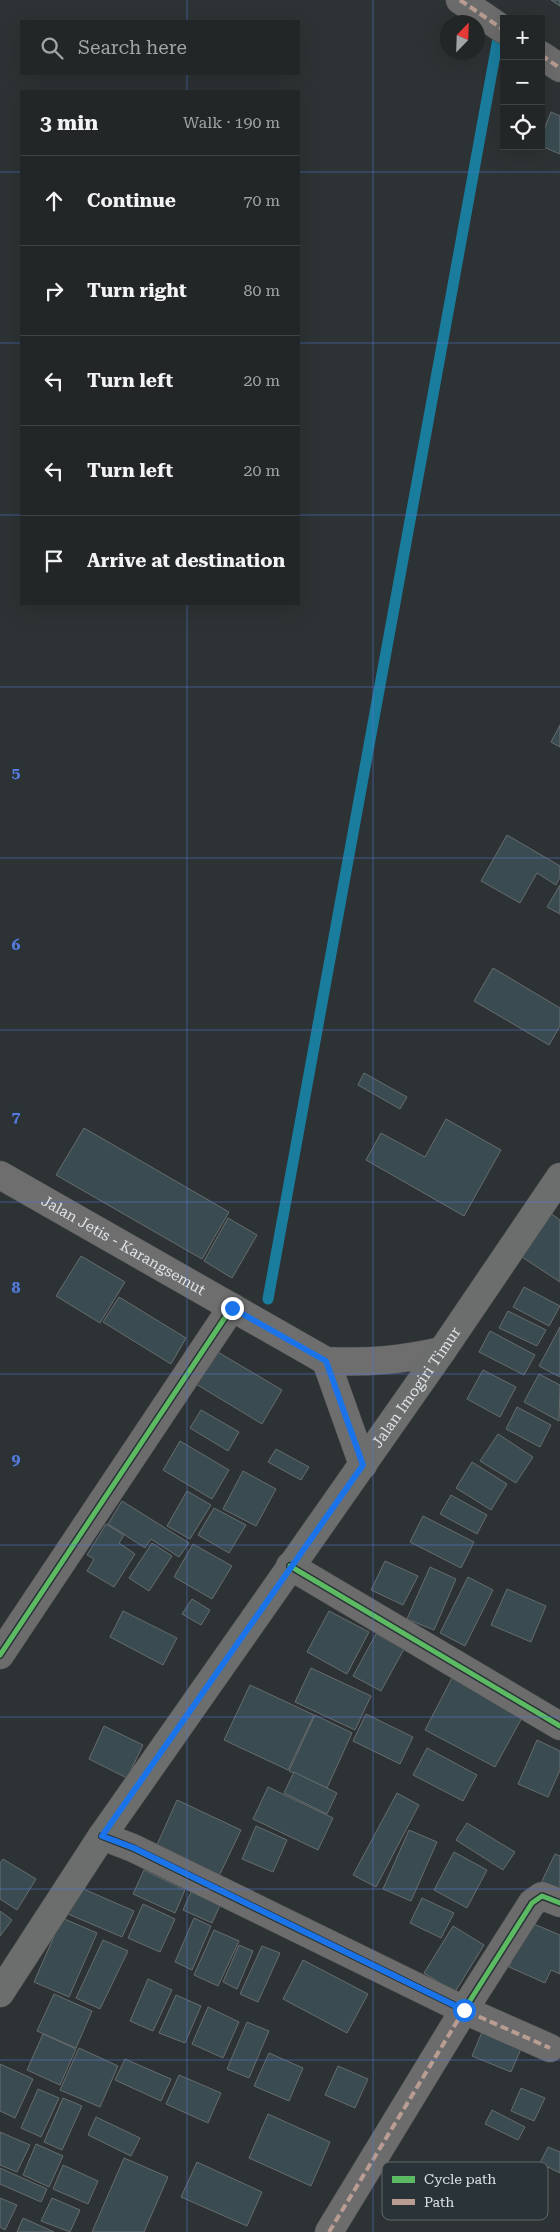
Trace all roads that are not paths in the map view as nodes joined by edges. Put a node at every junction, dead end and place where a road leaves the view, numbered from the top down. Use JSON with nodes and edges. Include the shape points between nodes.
{"nodes":[{"id":1,"x":460,"y":0,"type":"edge"},
{"id":2,"x":500,"y":27,"type":"edge"},
{"id":3,"x":545,"y":58,"type":"edge"},
{"id":4,"x":560,"y":68,"type":"edge"},
{"id":5,"x":0,"y":1175,"type":"edge"},
{"id":6,"x":560,"y":1177,"type":"edge"},
{"id":7,"x":232,"y":1308,"type":"junction"},
{"id":8,"x":442,"y":1351,"type":"junction"},
{"id":9,"x":326,"y":1361,"type":"junction"},
{"id":10,"x":363,"y":1465,"type":"junction"},
{"id":11,"x":290,"y":1566,"type":"junction"},
{"id":12,"x":0,"y":1655,"type":"edge"},
{"id":13,"x":560,"y":1726,"type":"edge"},
{"id":14,"x":102,"y":1836,"type":"junction"},
{"id":15,"x":560,"y":1903,"type":"edge"},
{"id":16,"x":0,"y":1993,"type":"edge"},
{"id":17,"x":464,"y":2010,"type":"junction"},
{"id":18,"x":550,"y":2048,"type":"dead end"},
{"id":19,"x":329,"y":2232,"type":"edge"}],
"edges":[{"from":1,"to":2,"type":"street"},
{"from":3,"to":4,"type":"street"},
{"from":5,"to":7,"type":"main road","name":"Jalan Jetis - Karangsemut"},
{"from":6,"to":8,"type":"main road","name":"Jalan Imogiri Timur"},
{"from":7,"to":9,"type":"main road","name":"Jalan Jetis - Karangsemut"},
{"from":7,"to":12,"type":"street"},
{"from":8,"to":9,"type":"main road","via":[[366,1363]]},
{"from":8,"to":10,"type":"main road","name":"Jalan Imogiri Timur"},
{"from":9,"to":10,"type":"main road"},
{"from":10,"to":11,"type":"main road","name":"Jalan Imogiri Timur"},
{"from":11,"to":13,"type":"street"},
{"from":11,"to":14,"type":"main road","name":"Jalan Imogiri Timur"},
{"from":14,"to":16,"type":"main road","name":"Jalan Imogiri Timur"},
{"from":14,"to":17,"type":"street","via":[[134,1848]]},
{"from":15,"to":17,"type":"street","via":[[542,1896],[532,1903]]},
{"from":17,"to":18,"type":"street"},
{"from":17,"to":19,"type":"street"}]}
